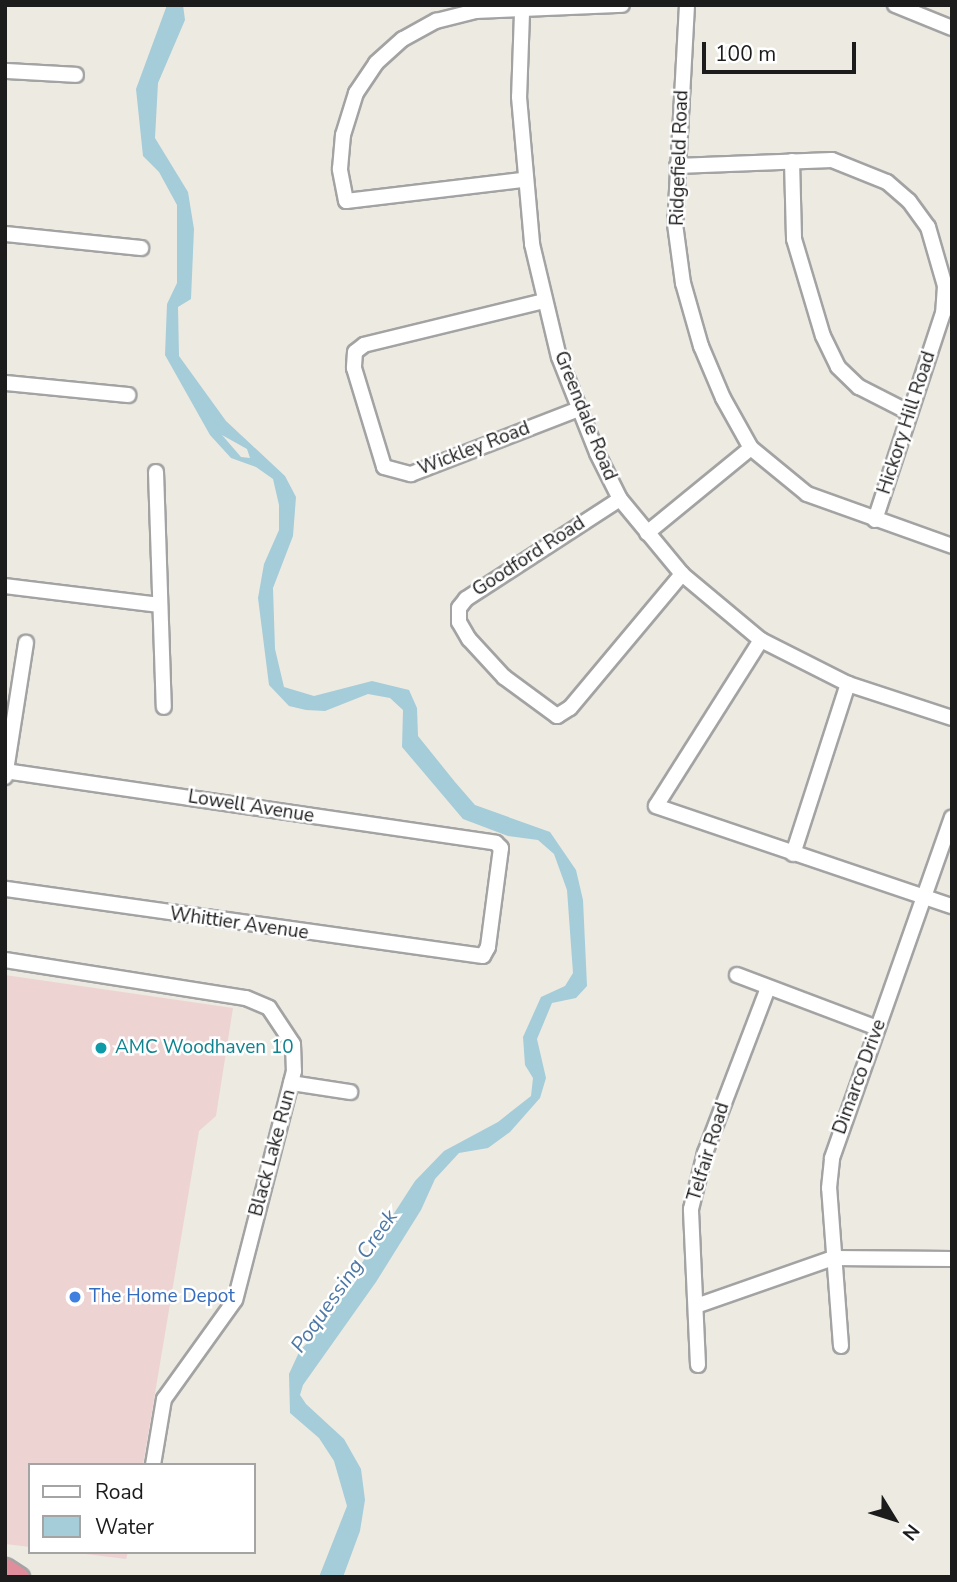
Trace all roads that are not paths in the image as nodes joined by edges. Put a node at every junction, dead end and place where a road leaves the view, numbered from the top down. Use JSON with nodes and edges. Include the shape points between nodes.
{"nodes":[{"id":1,"x":622,"y":5,"type":"edge"},
{"id":2,"x":687,"y":5,"type":"edge"},
{"id":3,"x":895,"y":5,"type":"edge"},
{"id":4,"x":522,"y":13,"type":"junction"},
{"id":5,"x":952,"y":28,"type":"edge"},
{"id":6,"x":5,"y":71,"type":"edge"},
{"id":7,"x":76,"y":75,"type":"dead end"},
{"id":8,"x":792,"y":161,"type":"junction"},
{"id":9,"x":677,"y":166,"type":"junction"},
{"id":10,"x":523,"y":180,"type":"junction"},
{"id":11,"x":5,"y":234,"type":"edge"},
{"id":12,"x":141,"y":248,"type":"dead end"},
{"id":13,"x":544,"y":301,"type":"junction"},
{"id":14,"x":5,"y":383,"type":"edge"},
{"id":15,"x":128,"y":395,"type":"dead end"},
{"id":16,"x":579,"y":409,"type":"junction"},
{"id":17,"x":910,"y":413,"type":"junction"},
{"id":18,"x":751,"y":448,"type":"junction"},
{"id":19,"x":156,"y":472,"type":"dead end"},
{"id":20,"x":620,"y":499,"type":"junction"},
{"id":21,"x":875,"y":520,"type":"junction"},
{"id":22,"x":647,"y":533,"type":"junction"},
{"id":23,"x":952,"y":546,"type":"edge"},
{"id":24,"x":682,"y":574,"type":"junction"},
{"id":25,"x":5,"y":586,"type":"edge"},
{"id":26,"x":159,"y":605,"type":"junction"},
{"id":27,"x":761,"y":640,"type":"junction"},
{"id":28,"x":26,"y":643,"type":"dead end"},
{"id":29,"x":848,"y":684,"type":"junction"},
{"id":30,"x":164,"y":707,"type":"dead end"},
{"id":31,"x":952,"y":718,"type":"edge"},
{"id":32,"x":6,"y":771,"type":"edge"},
{"id":33,"x":5,"y":777,"type":"edge"},
{"id":34,"x":952,"y":817,"type":"edge"},
{"id":35,"x":793,"y":854,"type":"junction"},
{"id":36,"x":5,"y":890,"type":"edge"},
{"id":37,"x":926,"y":898,"type":"junction"},
{"id":38,"x":952,"y":906,"type":"edge"},
{"id":39,"x":474,"y":956,"type":"joint"},
{"id":40,"x":5,"y":960,"type":"edge"},
{"id":41,"x":737,"y":975,"type":"dead end"},
{"id":42,"x":768,"y":988,"type":"junction"},
{"id":43,"x":877,"y":1028,"type":"junction"},
{"id":44,"x":291,"y":1083,"type":"junction"},
{"id":45,"x":350,"y":1092,"type":"dead end"},
{"id":46,"x":833,"y":1258,"type":"junction"},
{"id":47,"x":952,"y":1259,"type":"edge"},
{"id":48,"x":696,"y":1306,"type":"junction"},
{"id":49,"x":841,"y":1346,"type":"dead end"},
{"id":50,"x":698,"y":1365,"type":"dead end"},
{"id":51,"x":153,"y":1463,"type":"edge"},
{"id":52,"x":5,"y":1568,"type":"edge"},
{"id":53,"x":19,"y":1577,"type":"edge"}],
"edges":[{"from":1,"to":4,"type":"street"},
{"from":2,"to":9,"type":"street","name":"Ridgefield Road"},
{"from":3,"to":5,"type":"street"},
{"from":4,"to":10,"type":"street","name":"Greendale Road","via":[[519,97]]},
{"from":4,"to":10,"type":"street","via":[[476,11],[436,21],[403,39],[378,62],[356,93],[343,135],[340,169],[346,201]]},
{"from":6,"to":7,"type":"street"},
{"from":8,"to":9,"type":"street","name":"Hickory Hill Road"},
{"from":8,"to":17,"type":"street","via":[[794,239],[823,336],[838,367],[859,387]]},
{"from":8,"to":17,"type":"street","name":"Hickory Hill Road","via":[[832,160],[863,169],[909,201],[928,227],[945,286],[943,313]]},
{"from":9,"to":18,"type":"street","name":"Ridgefield Road","via":[[676,224],[683,283],[701,346]]},
{"from":10,"to":13,"type":"street","name":"Greendale Road"},
{"from":11,"to":12,"type":"street"},
{"from":13,"to":16,"type":"street","name":"Greendale Road"},
{"from":13,"to":16,"type":"street","name":"Wickley Road","via":[[373,343],[355,352],[354,368],[384,467],[411,474]]},
{"from":14,"to":15,"type":"street"},
{"from":16,"to":20,"type":"street","name":"Greendale Road"},
{"from":17,"to":21,"type":"street","name":"Hickory Hill Road"},
{"from":18,"to":21,"type":"street","name":"Ridgefield Road","via":[[807,494]]},
{"from":18,"to":22,"type":"street"},
{"from":19,"to":26,"type":"street"},
{"from":20,"to":22,"type":"street","name":"Greendale Road"},
{"from":20,"to":24,"type":"street","name":"Goodford Road","via":[[466,599],[458,608],[459,622],[469,639],[504,677],[552,714],[569,708]]},
{"from":21,"to":23,"type":"street","name":"Ridgefield Road"},
{"from":22,"to":24,"type":"street","name":"Greendale Road"},
{"from":24,"to":27,"type":"street","name":"Greendale Road"},
{"from":25,"to":26,"type":"street"},
{"from":26,"to":30,"type":"street"},
{"from":27,"to":29,"type":"street","name":"Greendale Road"},
{"from":27,"to":35,"type":"street","via":[[656,806]]},
{"from":28,"to":32,"type":"street"},
{"from":29,"to":31,"type":"street","name":"Greendale Road"},
{"from":29,"to":35,"type":"street"},
{"from":32,"to":33,"type":"street"},
{"from":32,"to":39,"type":"street","name":"Lowell Avenue","via":[[496,844],[501,848],[488,947],[482,956]]},
{"from":34,"to":37,"type":"street","name":"Dimarco Drive"},
{"from":35,"to":37,"type":"street"},
{"from":36,"to":39,"type":"street","name":"Whittier Avenue"},
{"from":37,"to":38,"type":"street"},
{"from":37,"to":43,"type":"street","name":"Dimarco Drive"},
{"from":40,"to":44,"type":"street","name":"Black Lake Run","via":[[246,998],[268,1008],[293,1044]]},
{"from":41,"to":42,"type":"street"},
{"from":42,"to":43,"type":"street"},
{"from":42,"to":48,"type":"street","name":"Telfair Road","via":[[696,1182],[691,1209]]},
{"from":43,"to":46,"type":"street","name":"Dimarco Drive","via":[[832,1158]]},
{"from":44,"to":45,"type":"street"},
{"from":44,"to":51,"type":"street","name":"Black Lake Run","via":[[235,1300],[164,1399]]},
{"from":46,"to":47,"type":"street"},
{"from":46,"to":48,"type":"street"},
{"from":46,"to":49,"type":"street","name":"Dimarco Drive"},
{"from":48,"to":50,"type":"street","name":"Telfair Road"},
{"from":52,"to":53,"type":"highway"}]}
